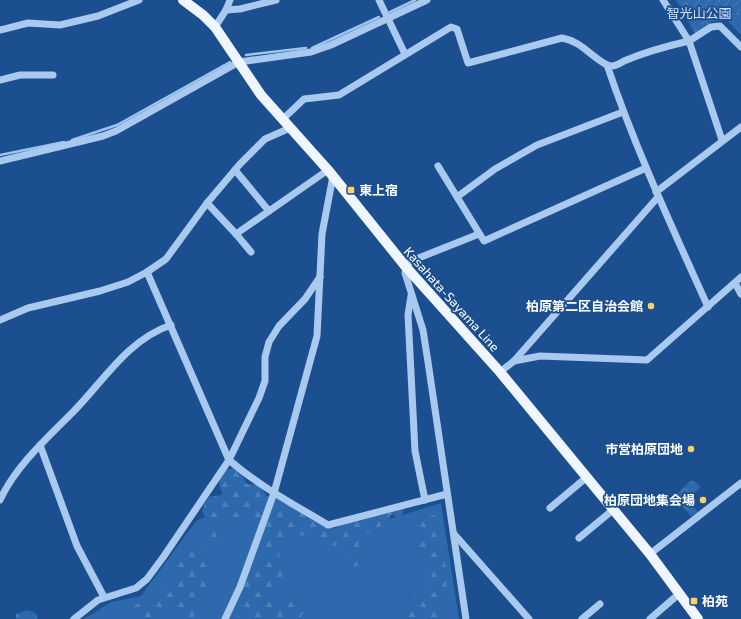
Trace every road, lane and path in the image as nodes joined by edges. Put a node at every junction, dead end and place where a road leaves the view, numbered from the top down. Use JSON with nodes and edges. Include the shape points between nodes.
{"nodes":[{"id":1,"x":139,"y":0,"type":"edge"},
{"id":2,"x":183,"y":0,"type":"edge"},
{"id":3,"x":230,"y":0,"type":"edge"},
{"id":4,"x":276,"y":0,"type":"edge"},
{"id":5,"x":379,"y":0,"type":"edge"},
{"id":6,"x":428,"y":0,"type":"edge"},
{"id":7,"x":664,"y":0,"type":"edge"},
{"id":8,"x":226,"y":10,"type":"junction"},
{"id":9,"x":388,"y":19,"type":"junction"},
{"id":10,"x":215,"y":27,"type":"junction"},
{"id":11,"x":0,"y":30,"type":"edge"},
{"id":12,"x":689,"y":41,"type":"junction"},
{"id":13,"x":741,"y":47,"type":"edge"},
{"id":14,"x":405,"y":54,"type":"junction"},
{"id":15,"x":239,"y":62,"type":"junction"},
{"id":16,"x":607,"y":64,"type":"junction"},
{"id":17,"x":53,"y":75,"type":"dead end"},
{"id":18,"x":0,"y":80,"type":"edge"},
{"id":19,"x":623,"y":112,"type":"junction"},
{"id":20,"x":283,"y":119,"type":"junction"},
{"id":21,"x":741,"y":126,"type":"edge"},
{"id":22,"x":290,"y":128,"type":"junction"},
{"id":23,"x":722,"y":140,"type":"junction"},
{"id":24,"x":0,"y":161,"type":"edge"},
{"id":25,"x":438,"y":166,"type":"dead end"},
{"id":26,"x":646,"y":168,"type":"junction"},
{"id":27,"x":235,"y":170,"type":"junction"},
{"id":28,"x":330,"y":173,"type":"junction"},
{"id":29,"x":657,"y":194,"type":"junction"},
{"id":30,"x":457,"y":197,"type":"junction"},
{"id":31,"x":207,"y":203,"type":"junction"},
{"id":32,"x":269,"y":211,"type":"junction"},
{"id":33,"x":236,"y":234,"type":"junction"},
{"id":34,"x":479,"y":234,"type":"junction"},
{"id":35,"x":251,"y":252,"type":"dead end"},
{"id":36,"x":406,"y":267,"type":"junction"},
{"id":37,"x":147,"y":272,"type":"junction"},
{"id":38,"x":320,"y":277,"type":"junction"},
{"id":39,"x":741,"y":277,"type":"edge"},
{"id":40,"x":734,"y":282,"type":"junction"},
{"id":41,"x":411,"y":294,"type":"junction"},
{"id":42,"x":741,"y":294,"type":"edge"},
{"id":43,"x":708,"y":307,"type":"junction"},
{"id":44,"x":0,"y":320,"type":"edge"},
{"id":45,"x":171,"y":325,"type":"junction"},
{"id":46,"x":514,"y":361,"type":"junction"},
{"id":47,"x":500,"y":372,"type":"junction"},
{"id":48,"x":40,"y":445,"type":"junction"},
{"id":49,"x":229,"y":460,"type":"junction"},
{"id":50,"x":587,"y":477,"type":"junction"},
{"id":51,"x":741,"y":483,"type":"edge"},
{"id":52,"x":274,"y":493,"type":"junction"},
{"id":53,"x":447,"y":494,"type":"junction"},
{"id":54,"x":0,"y":500,"type":"edge"},
{"id":55,"x":425,"y":500,"type":"junction"},
{"id":56,"x":550,"y":508,"type":"dead end"},
{"id":57,"x":614,"y":509,"type":"junction"},
{"id":58,"x":454,"y":535,"type":"junction"},
{"id":59,"x":579,"y":538,"type":"dead end"},
{"id":60,"x":650,"y":554,"type":"junction"},
{"id":61,"x":680,"y":593,"type":"junction"},
{"id":62,"x":104,"y":597,"type":"junction"},
{"id":63,"x":600,"y":604,"type":"dead end"},
{"id":64,"x":74,"y":619,"type":"edge"},
{"id":65,"x":225,"y":619,"type":"edge"},
{"id":66,"x":466,"y":619,"type":"edge"},
{"id":67,"x":529,"y":619,"type":"edge"},
{"id":68,"x":582,"y":619,"type":"edge"},
{"id":69,"x":650,"y":619,"type":"edge"},
{"id":70,"x":698,"y":619,"type":"edge"}],
"edges":[{"from":1,"to":11,"type":"street","via":[[98,16],[60,25],[28,23]]},
{"from":2,"to":10,"type":"main road","name":"Kasahata-Sayama Line","via":[[204,15]]},
{"from":3,"to":8,"type":"street"},
{"from":4,"to":8,"type":"street"},
{"from":5,"to":9,"type":"street"},
{"from":6,"to":9,"type":"street"},
{"from":7,"to":12,"type":"street"},
{"from":8,"to":10,"type":"street"},
{"from":9,"to":14,"type":"street"},
{"from":9,"to":15,"type":"street","via":[[311,52]]},
{"from":10,"to":15,"type":"main road","name":"Kasahata-Sayama Line"},
{"from":12,"to":13,"type":"street","via":[[711,27],[720,26]]},
{"from":12,"to":16,"type":"street","via":[[640,54],[613,66]]},
{"from":12,"to":23,"type":"street"},
{"from":14,"to":16,"type":"street","via":[[451,27],[456,29],[468,62],[562,38],[581,46]]},
{"from":14,"to":20,"type":"street","via":[[339,95],[304,99]]},
{"from":15,"to":20,"type":"main road","name":"Kasahata-Sayama Line","via":[[261,95]]},
{"from":15,"to":24,"type":"street","via":[[116,131]]},
{"from":16,"to":19,"type":"street"},
{"from":17,"to":18,"type":"street","via":[[20,75]]},
{"from":19,"to":26,"type":"street"},
{"from":19,"to":30,"type":"street","via":[[537,145],[495,169]]},
{"from":20,"to":22,"type":"main road","name":"Kasahata-Sayama Line"},
{"from":21,"to":23,"type":"street"},
{"from":22,"to":27,"type":"street","via":[[265,139]]},
{"from":22,"to":28,"type":"main road","name":"Kasahata-Sayama Line"},
{"from":23,"to":29,"type":"street"},
{"from":25,"to":30,"type":"street"},
{"from":26,"to":29,"type":"street"},
{"from":26,"to":34,"type":"street","via":[[484,242]]},
{"from":27,"to":31,"type":"street"},
{"from":27,"to":32,"type":"street"},
{"from":28,"to":32,"type":"street"},
{"from":28,"to":36,"type":"main road","name":"Kasahata-Sayama Line"},
{"from":28,"to":38,"type":"street","via":[[322,234]]},
{"from":29,"to":43,"type":"street"},
{"from":29,"to":46,"type":"street"},
{"from":30,"to":34,"type":"street"},
{"from":31,"to":33,"type":"street"},
{"from":31,"to":37,"type":"street","via":[[166,259]]},
{"from":32,"to":33,"type":"street"},
{"from":33,"to":35,"type":"street"},
{"from":34,"to":36,"type":"street","via":[[412,261]]},
{"from":36,"to":41,"type":"street","via":[[406,280]]},
{"from":36,"to":47,"type":"main road","name":"Kasahata-Sayama Line"},
{"from":37,"to":44,"type":"street","via":[[128,282],[28,308]]},
{"from":37,"to":45,"type":"street"},
{"from":38,"to":49,"type":"street","via":[[305,299],[279,326],[269,342],[265,357],[265,381]]},
{"from":38,"to":52,"type":"street","via":[[317,336]]},
{"from":39,"to":40,"type":"street"},
{"from":40,"to":42,"type":"street"},
{"from":40,"to":43,"type":"street"},
{"from":41,"to":53,"type":"street","via":[[427,355]]},
{"from":41,"to":55,"type":"street","via":[[408,315],[415,451]]},
{"from":43,"to":46,"type":"street","via":[[647,360],[540,356]]},
{"from":45,"to":48,"type":"street","via":[[149,334],[130,349]]},
{"from":45,"to":49,"type":"street"},
{"from":46,"to":47,"type":"street"},
{"from":47,"to":50,"type":"main road","name":"Kasahata-Sayama Line"},
{"from":48,"to":54,"type":"street","via":[[8,484]]},
{"from":48,"to":62,"type":"street","via":[[77,546]]},
{"from":49,"to":52,"type":"street"},
{"from":49,"to":62,"type":"street","via":[[147,579],[136,588]]},
{"from":50,"to":56,"type":"street"},
{"from":50,"to":57,"type":"main road","name":"Kasahata-Sayama Line"},
{"from":51,"to":60,"type":"street"},
{"from":52,"to":55,"type":"street","via":[[328,525]]},
{"from":52,"to":65,"type":"street","via":[[240,587]]},
{"from":53,"to":55,"type":"street"},
{"from":53,"to":58,"type":"street"},
{"from":57,"to":59,"type":"street"},
{"from":57,"to":60,"type":"main road","name":"Kasahata-Sayama Line"},
{"from":58,"to":66,"type":"street"},
{"from":58,"to":67,"type":"street"},
{"from":60,"to":61,"type":"main road","name":"Kasahata-Sayama Line"},
{"from":61,"to":69,"type":"street"},
{"from":61,"to":70,"type":"main road","name":"Kasahata-Sayama Line"},
{"from":62,"to":64,"type":"street"},
{"from":63,"to":68,"type":"street"}]}
